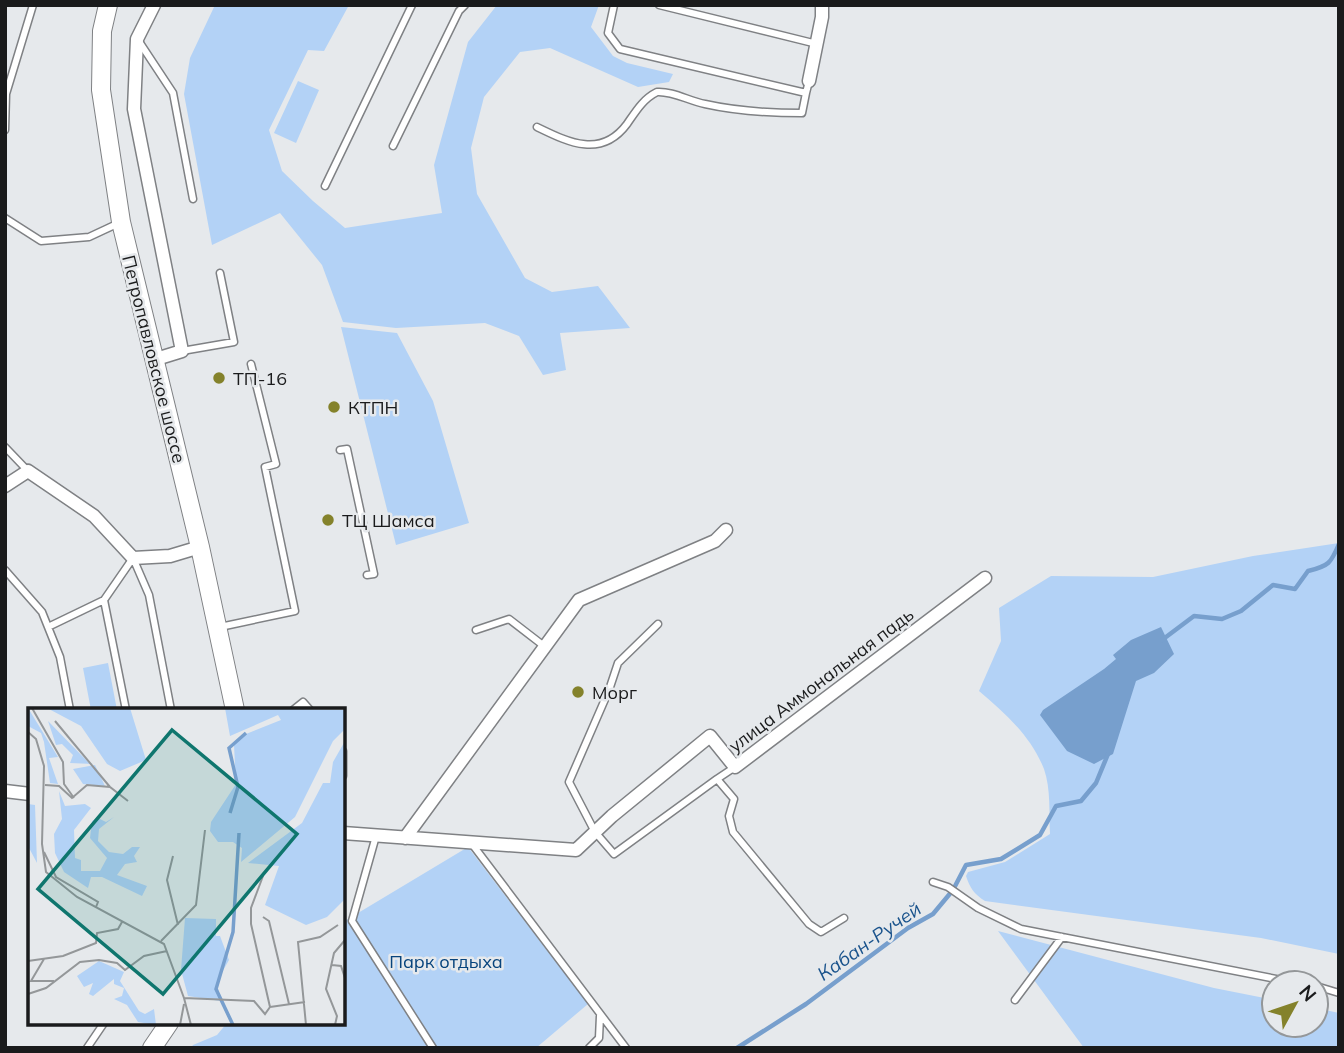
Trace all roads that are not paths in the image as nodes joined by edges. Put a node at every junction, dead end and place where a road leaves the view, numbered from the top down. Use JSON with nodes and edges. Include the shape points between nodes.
{"nodes":[{"id":1,"x":33,"y":5,"type":"edge"},
{"id":2,"x":108,"y":5,"type":"edge"},
{"id":3,"x":154,"y":5,"type":"edge"},
{"id":4,"x":411,"y":5,"type":"edge"},
{"id":5,"x":465,"y":5,"type":"edge"},
{"id":6,"x":614,"y":5,"type":"edge"},
{"id":7,"x":659,"y":5,"type":"edge"},
{"id":8,"x":822,"y":5,"type":"edge"},
{"id":9,"x":137,"y":39,"type":"junction"},
{"id":10,"x":817,"y":44,"type":"junction"},
{"id":11,"x":807,"y":87,"type":"junction"},
{"id":12,"x":537,"y":127,"type":"dead end"},
{"id":13,"x":5,"y":130,"type":"edge"},
{"id":14,"x":393,"y":146,"type":"dead end"},
{"id":15,"x":325,"y":186,"type":"dead end"},
{"id":16,"x":193,"y":199,"type":"dead end"},
{"id":17,"x":5,"y":218,"type":"edge"},
{"id":18,"x":121,"y":222,"type":"junction"},
{"id":19,"x":220,"y":272,"type":"dead end"},
{"id":20,"x":182,"y":351,"type":"junction"},
{"id":21,"x":153,"y":360,"type":"junction"},
{"id":22,"x":251,"y":364,"type":"dead end"},
{"id":23,"x":5,"y":447,"type":"edge"},
{"id":24,"x":340,"y":450,"type":"dead end"},
{"id":25,"x":29,"y":471,"type":"junction"},
{"id":26,"x":5,"y":486,"type":"edge"},
{"id":27,"x":726,"y":530,"type":"dead end"},
{"id":28,"x":200,"y":547,"type":"junction"},
{"id":29,"x":133,"y":558,"type":"junction"},
{"id":30,"x":5,"y":570,"type":"edge"},
{"id":31,"x":367,"y":575,"type":"dead end"},
{"id":32,"x":985,"y":578,"type":"dead end"},
{"id":33,"x":104,"y":600,"type":"junction"},
{"id":34,"x":658,"y":624,"type":"dead end"},
{"id":35,"x":48,"y":627,"type":"junction"},
{"id":36,"x":218,"y":628,"type":"junction"},
{"id":37,"x":475,"y":629,"type":"dead end"},
{"id":38,"x":544,"y":646,"type":"junction"},
{"id":39,"x":70,"y":708,"type":"edge"},
{"id":40,"x":126,"y":708,"type":"edge"},
{"id":41,"x":171,"y":708,"type":"edge"},
{"id":42,"x":235,"y":708,"type":"edge"},
{"id":43,"x":296,"y":708,"type":"edge"},
{"id":44,"x":308,"y":708,"type":"edge"},
{"id":45,"x":735,"y":767,"type":"junction"},
{"id":46,"x":717,"y":779,"type":"junction"},
{"id":47,"x":5,"y":791,"type":"edge"},
{"id":48,"x":28,"y":794,"type":"edge"},
{"id":49,"x":595,"y":832,"type":"junction"},
{"id":50,"x":345,"y":833,"type":"edge"},
{"id":51,"x":376,"y":836,"type":"junction"},
{"id":52,"x":405,"y":838,"type":"junction"},
{"id":53,"x":471,"y":843,"type":"junction"},
{"id":54,"x":933,"y":882,"type":"dead end"},
{"id":55,"x":844,"y":918,"type":"dead end"},
{"id":56,"x":1062,"y":937,"type":"junction"},
{"id":57,"x":1260,"y":976,"type":"edge"},
{"id":58,"x":1015,"y":1000,"type":"dead end"},
{"id":59,"x":600,"y":1014,"type":"junction"},
{"id":60,"x":103,"y":1025,"type":"edge"},
{"id":61,"x":168,"y":1025,"type":"edge"},
{"id":62,"x":87,"y":1048,"type":"edge"},
{"id":63,"x":152,"y":1048,"type":"edge"},
{"id":64,"x":433,"y":1048,"type":"edge"},
{"id":65,"x":589,"y":1048,"type":"edge"},
{"id":66,"x":626,"y":1048,"type":"edge"}],
"edges":[{"from":1,"to":13,"type":"lane","via":[[6,94]]},
{"from":2,"to":18,"type":"main road","name":"Петропавловское шоссе","via":[[102,31],[101,90]]},
{"from":3,"to":9,"type":"street"},
{"from":4,"to":15,"type":"lane"},
{"from":5,"to":14,"type":"lane"},
{"from":6,"to":11,"type":"lane","via":[[608,33],[620,50]]},
{"from":7,"to":10,"type":"lane"},
{"from":8,"to":10,"type":"street"},
{"from":9,"to":16,"type":"lane","via":[[173,93]]},
{"from":9,"to":20,"type":"street","via":[[134,109]]},
{"from":10,"to":11,"type":"street"},
{"from":11,"to":12,"type":"lane","via":[[802,113],[708,105],[659,92],[605,142],[568,142]]},
{"from":17,"to":18,"type":"lane","via":[[41,241],[89,237]]},
{"from":18,"to":21,"type":"main road","name":"Петропавловское шоссе"},
{"from":19,"to":20,"type":"lane","via":[[234,342]]},
{"from":20,"to":21,"type":"street"},
{"from":21,"to":28,"type":"main road","name":"Петропавловское шоссе"},
{"from":22,"to":36,"type":"lane","via":[[276,464],[265,467],[295,611]]},
{"from":23,"to":25,"type":"lane"},
{"from":24,"to":31,"type":"lane","via":[[347,449],[355,486],[373,574]]},
{"from":25,"to":26,"type":"street"},
{"from":25,"to":29,"type":"street","via":[[94,516]]},
{"from":27,"to":38,"type":"street","via":[[715,541],[579,600]]},
{"from":28,"to":29,"type":"street","via":[[170,556]]},
{"from":28,"to":36,"type":"main road","name":"Петропавловское шоссе"},
{"from":29,"to":33,"type":"lane"},
{"from":29,"to":41,"type":"lane","via":[[149,595]]},
{"from":30,"to":35,"type":"lane","via":[[42,612]]},
{"from":32,"to":45,"type":"street","name":"улица Аммональная падь"},
{"from":33,"to":35,"type":"lane"},
{"from":33,"to":40,"type":"lane"},
{"from":34,"to":49,"type":"lane","via":[[618,663],[569,782]]},
{"from":35,"to":39,"type":"lane","via":[[60,657]]},
{"from":36,"to":42,"type":"main road","name":"Петропавловское шоссе"},
{"from":37,"to":38,"type":"lane","via":[[509,619]]},
{"from":38,"to":52,"type":"street"},
{"from":43,"to":44,"type":"lane","via":[[303,702]]},
{"from":45,"to":46,"type":"lane"},
{"from":45,"to":49,"type":"street","name":"улица Аммональная падь","via":[[710,736]]},
{"from":46,"to":49,"type":"lane","via":[[614,854]]},
{"from":46,"to":55,"type":"lane","via":[[734,800],[729,816],[733,831],[808,924],[821,932]]},
{"from":47,"to":48,"type":"street"},
{"from":49,"to":53,"type":"street","name":"улица Аммональная падь","via":[[576,850]]},
{"from":50,"to":51,"type":"street","name":"улица Аммональная падь"},
{"from":51,"to":52,"type":"street","name":"улица Аммональная падь"},
{"from":51,"to":64,"type":"lane","via":[[352,921]]},
{"from":52,"to":53,"type":"street","name":"улица Аммональная падь"},
{"from":53,"to":59,"type":"lane"},
{"from":54,"to":56,"type":"lane","via":[[1021,929]]},
{"from":56,"to":57,"type":"lane"},
{"from":56,"to":58,"type":"lane"},
{"from":59,"to":65,"type":"lane","via":[[599,1038]]},
{"from":59,"to":66,"type":"lane"},
{"from":60,"to":62,"type":"lane"},
{"from":61,"to":63,"type":"main road"}]}
